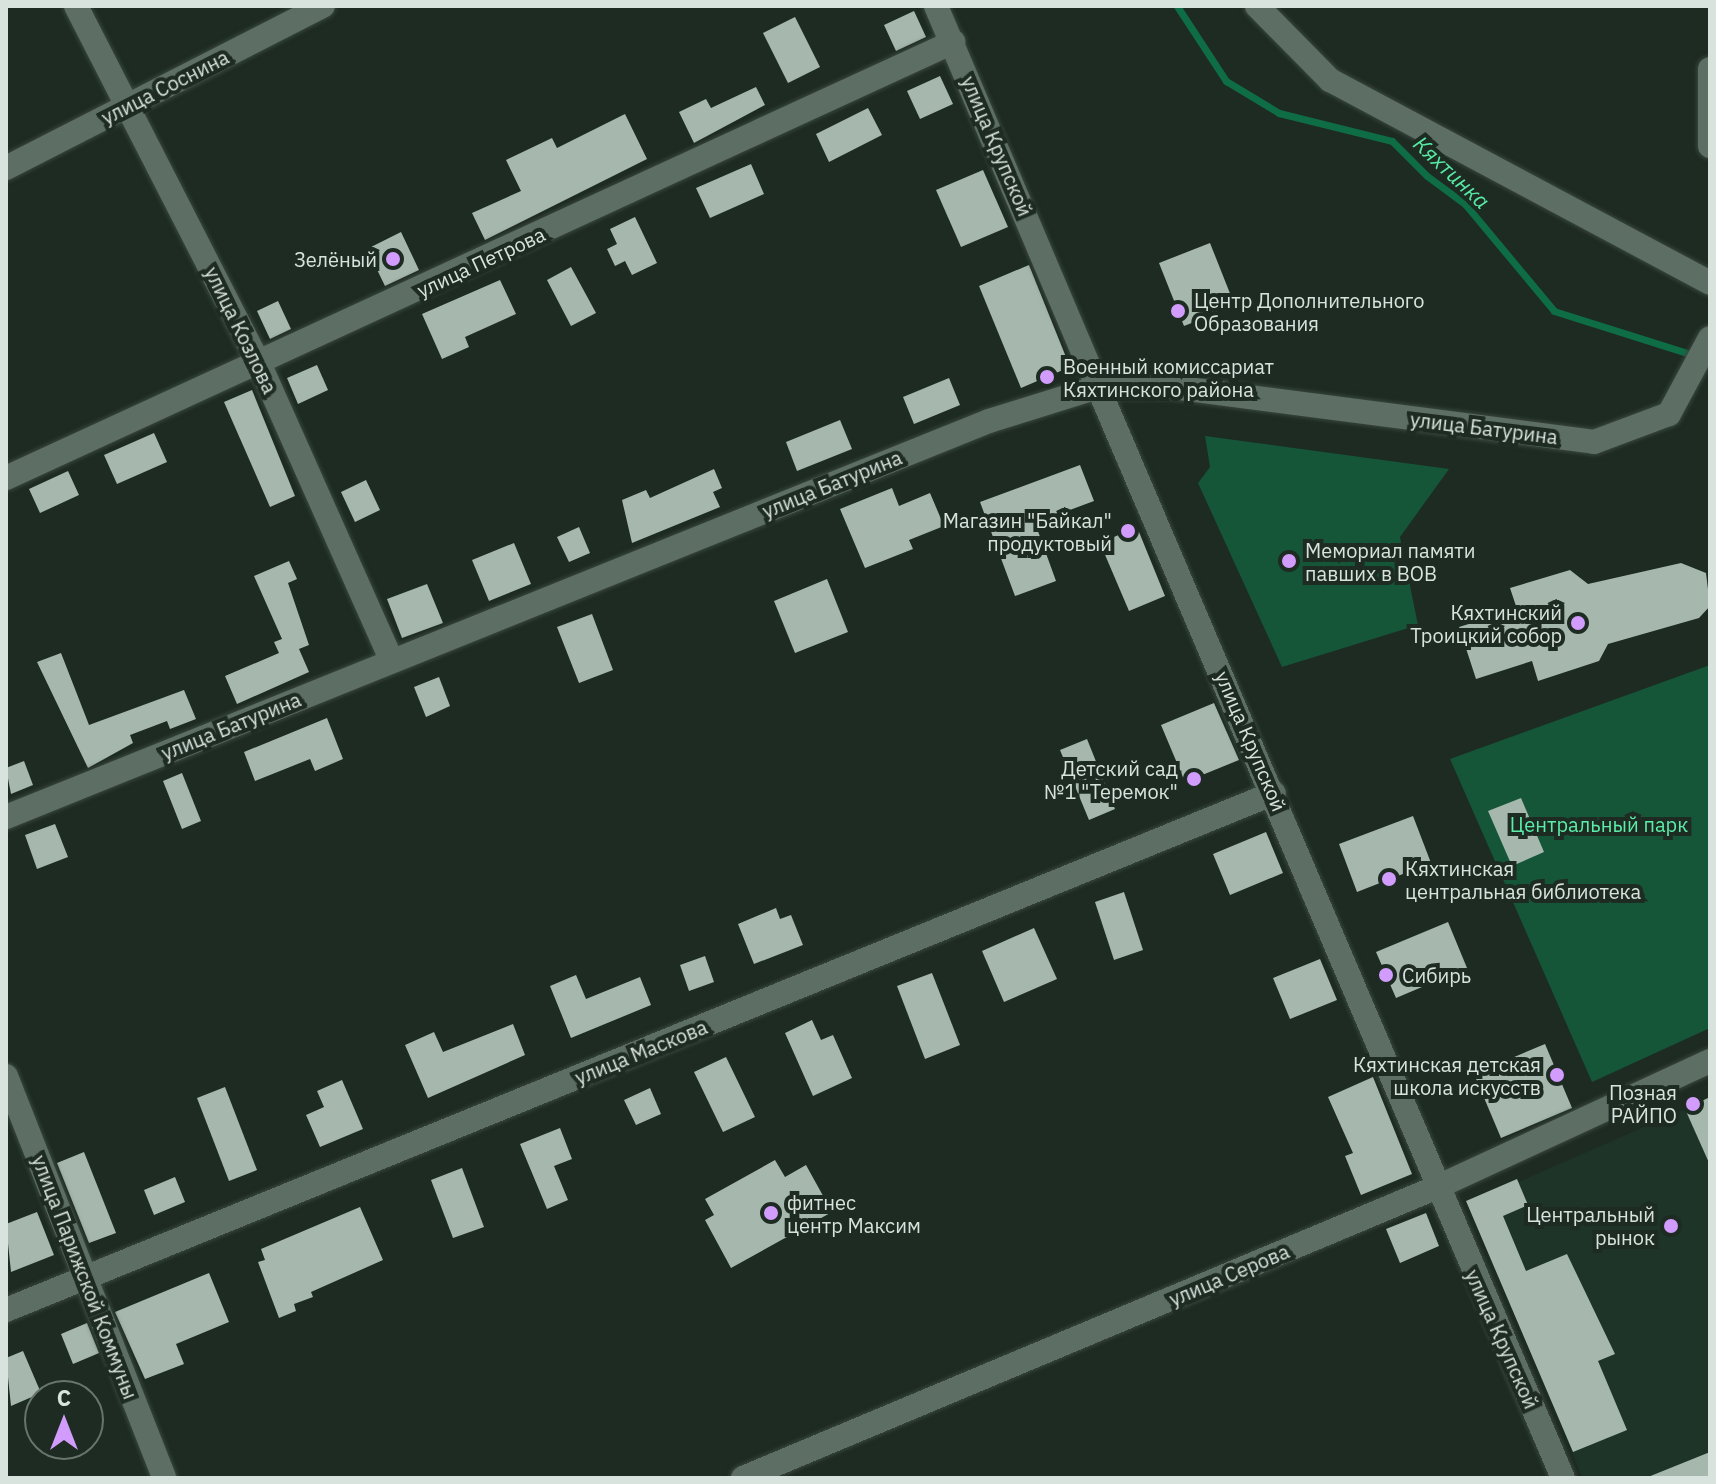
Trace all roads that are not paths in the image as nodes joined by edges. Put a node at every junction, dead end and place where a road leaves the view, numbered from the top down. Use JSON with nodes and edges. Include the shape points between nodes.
{"nodes":[{"id":1,"x":76,"y":6,"type":"edge"},
{"id":2,"x":323,"y":6,"type":"edge"},
{"id":3,"x":936,"y":6,"type":"edge"},
{"id":4,"x":1257,"y":6,"type":"edge"},
{"id":5,"x":953,"y":42,"type":"junction"},
{"id":6,"x":1710,"y":69,"type":"edge"},
{"id":7,"x":127,"y":107,"type":"junction"},
{"id":8,"x":1710,"y":146,"type":"edge"},
{"id":9,"x":6,"y":168,"type":"edge"},
{"id":10,"x":1710,"y":283,"type":"edge"},
{"id":11,"x":1710,"y":338,"type":"edge"},
{"id":12,"x":260,"y":365,"type":"junction"},
{"id":13,"x":1098,"y":387,"type":"junction"},
{"id":14,"x":6,"y":478,"type":"edge"},
{"id":15,"x":392,"y":661,"type":"junction"},
{"id":16,"x":1274,"y":793,"type":"junction"},
{"id":17,"x":6,"y":817,"type":"edge"},
{"id":18,"x":1710,"y":1061,"type":"edge"},
{"id":19,"x":6,"y":1076,"type":"edge"},
{"id":20,"x":1435,"y":1188,"type":"junction"},
{"id":21,"x":86,"y":1278,"type":"junction"},
{"id":22,"x":6,"y":1310,"type":"edge"},
{"id":23,"x":164,"y":1478,"type":"edge"},
{"id":24,"x":743,"y":1478,"type":"edge"},
{"id":25,"x":1563,"y":1478,"type":"edge"}],
"edges":[{"from":1,"to":7,"type":"street","name":"улица Козлова"},
{"from":2,"to":7,"type":"street","name":"улица Соснина"},
{"from":3,"to":5,"type":"street","name":"улица Крупской"},
{"from":4,"to":10,"type":"street","via":[[1330,80]]},
{"from":5,"to":12,"type":"street","name":"улица Петрова"},
{"from":5,"to":13,"type":"street","name":"улица Крупской"},
{"from":6,"to":8,"type":"street"},
{"from":7,"to":9,"type":"street","name":"улица Соснина"},
{"from":7,"to":12,"type":"street","name":"улица Козлова"},
{"from":11,"to":13,"type":"street","name":"улица Батурина","via":[[1669,414],[1594,442],[1172,387]]},
{"from":12,"to":14,"type":"street","name":"улица Петрова"},
{"from":12,"to":15,"type":"street","name":"улица Козлова"},
{"from":13,"to":15,"type":"street","name":"улица Батурина","via":[[989,421]]},
{"from":13,"to":16,"type":"street","name":"улица Крупской"},
{"from":15,"to":17,"type":"street","name":"улица Батурина"},
{"from":16,"to":20,"type":"street","name":"улица Крупской"},
{"from":16,"to":21,"type":"street","name":"улица Маскова"},
{"from":18,"to":20,"type":"street","name":"улица Серова"},
{"from":19,"to":21,"type":"street","name":"улица Парижской Коммуны"},
{"from":20,"to":24,"type":"street","name":"улица Серова"},
{"from":20,"to":25,"type":"street","name":"улица Крупской"},
{"from":21,"to":22,"type":"street","name":"улица Маскова"},
{"from":21,"to":23,"type":"street","name":"улица Парижской Коммуны"}]}
